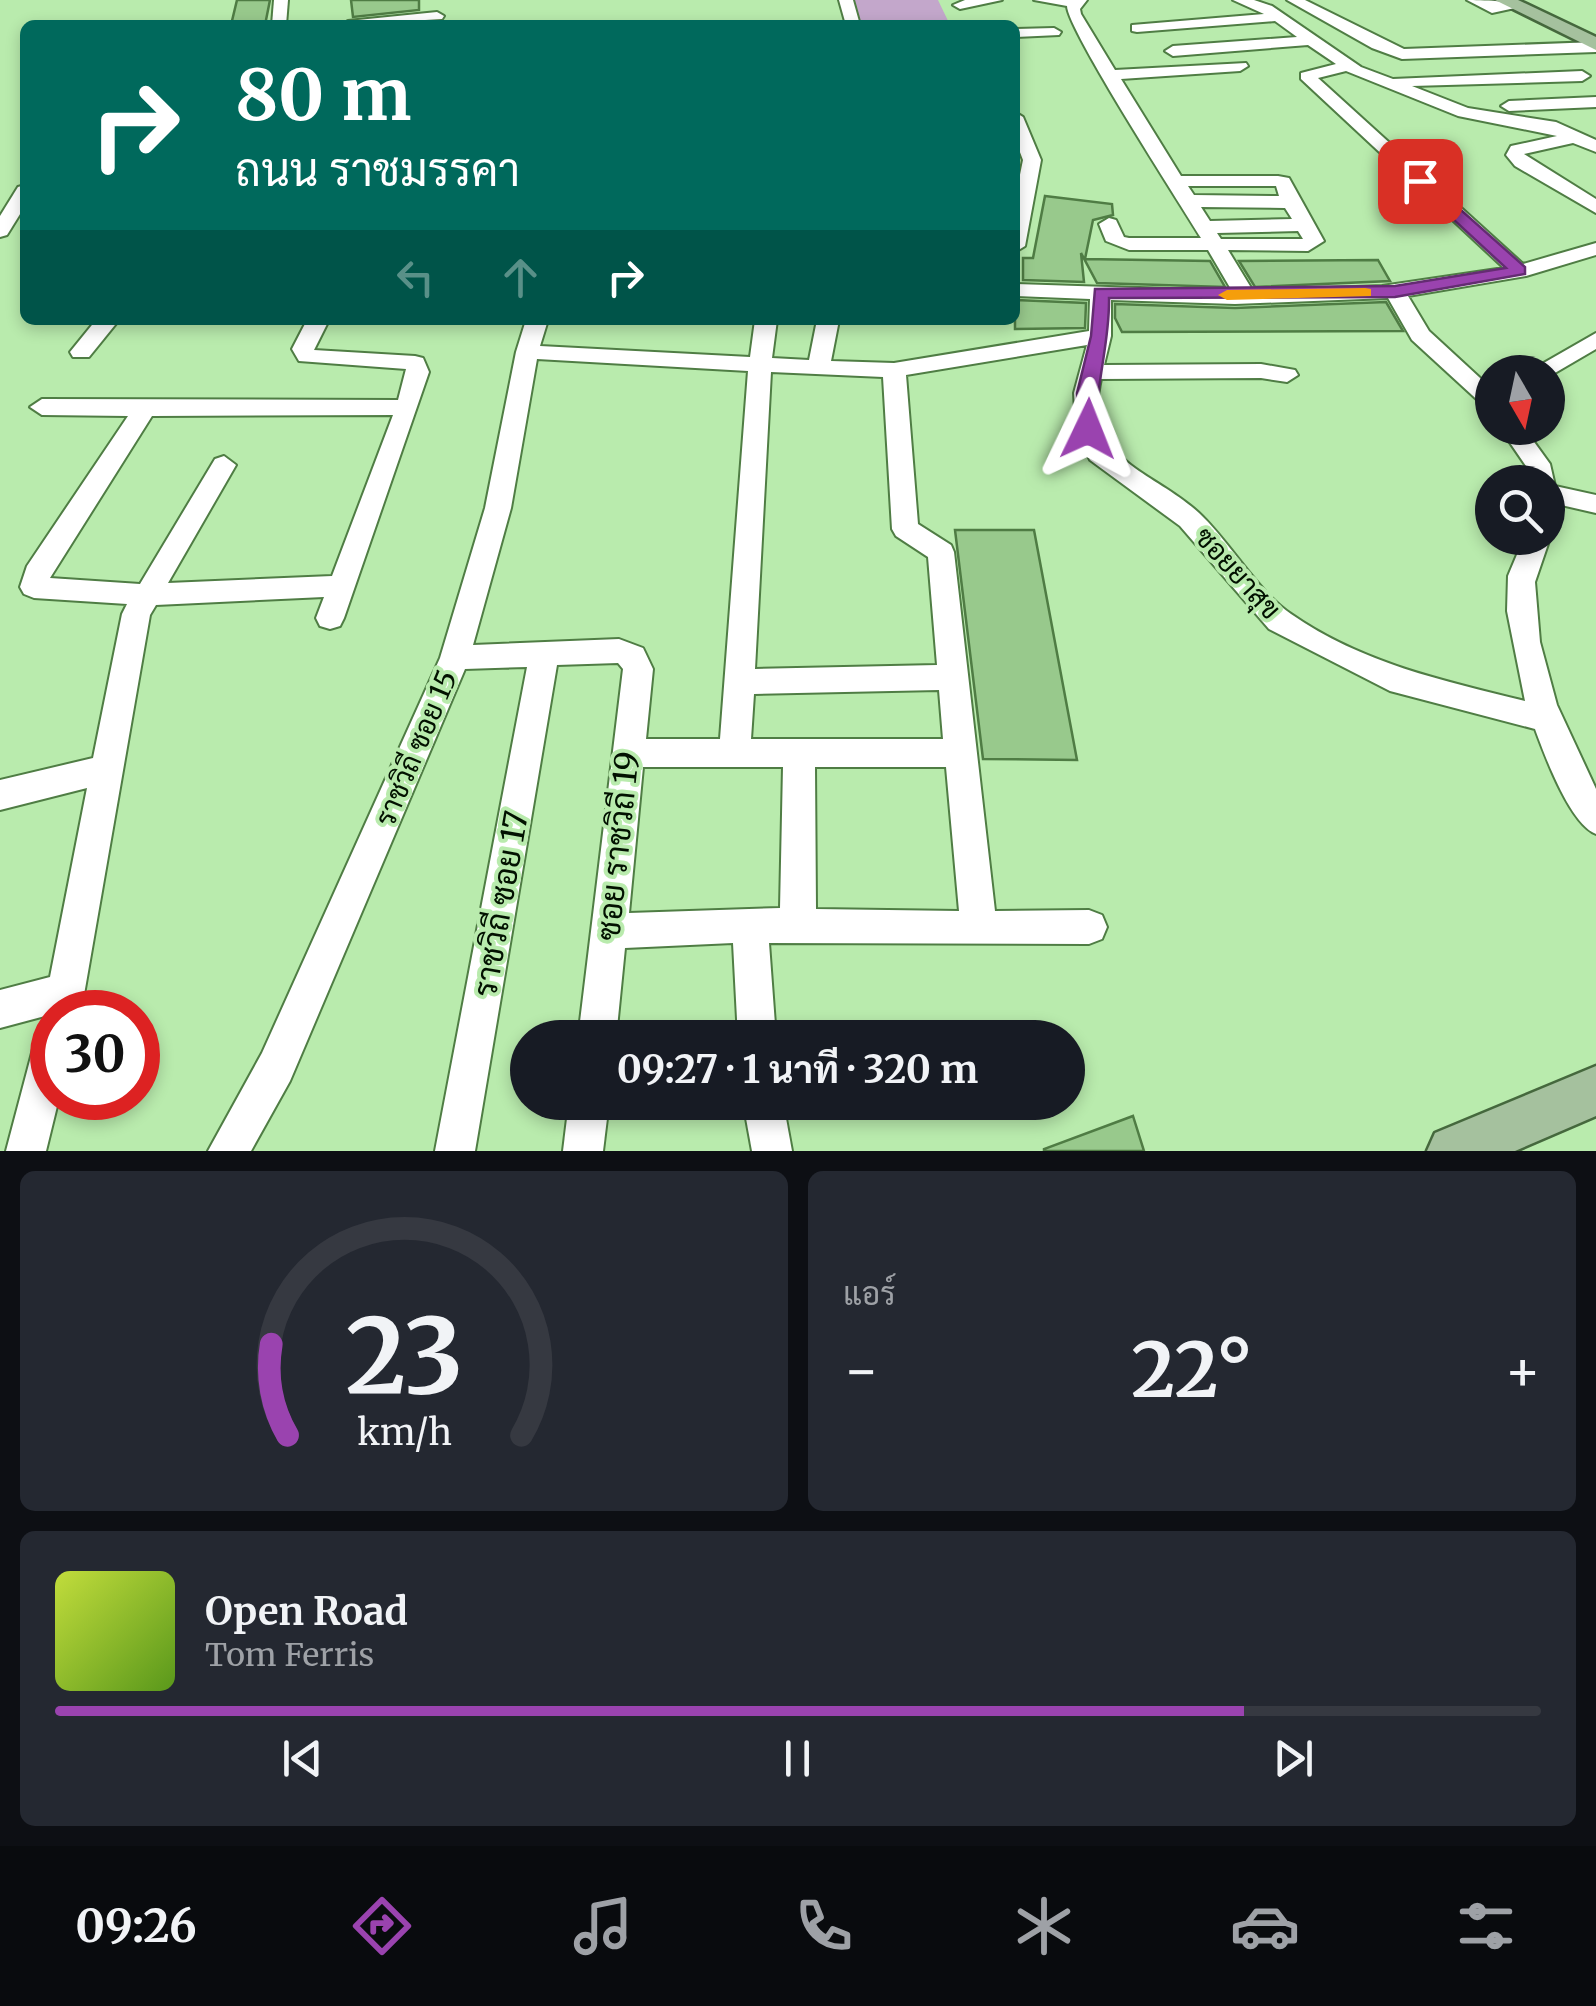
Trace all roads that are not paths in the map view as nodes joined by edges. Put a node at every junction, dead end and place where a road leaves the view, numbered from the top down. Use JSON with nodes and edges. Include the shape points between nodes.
{"nodes":[{"id":1,"x":995,"y":0,"type":"edge"},
{"id":2,"x":1041,"y":0,"type":"edge"},
{"id":3,"x":1240,"y":0,"type":"edge"},
{"id":4,"x":1294,"y":0,"type":"edge"},
{"id":5,"x":1474,"y":0,"type":"edge"},
{"id":6,"x":1078,"y":2,"type":"edge"},
{"id":7,"x":959,"y":3,"type":"edge"},
{"id":8,"x":1501,"y":9,"type":"edge"},
{"id":9,"x":437,"y":16,"type":"dead end"},
{"id":10,"x":1277,"y":16,"type":"junction"},
{"id":11,"x":397,"y":20,"type":"edge"},
{"id":12,"x":1137,"y":28,"type":"dead end"},
{"id":13,"x":1054,"y":32,"type":"dead end"},
{"id":14,"x":1020,"y":33,"type":"edge"},
{"id":15,"x":1310,"y":40,"type":"junction"},
{"id":16,"x":1596,"y":46,"type":"edge"},
{"id":17,"x":1173,"y":51,"type":"dead end"},
{"id":18,"x":1554,"y":52,"type":"junction"},
{"id":19,"x":1240,"y":66,"type":"dead end"},
{"id":20,"x":1346,"y":66,"type":"junction"},
{"id":21,"x":1110,"y":75,"type":"junction"},
{"id":22,"x":1582,"y":76,"type":"junction"},
{"id":23,"x":1393,"y":82,"type":"junction"},
{"id":24,"x":1596,"y":89,"type":"edge"},
{"id":25,"x":1596,"y":102,"type":"edge"},
{"id":26,"x":1463,"y":108,"type":"dead end"},
{"id":27,"x":1576,"y":138,"type":"junction"},
{"id":28,"x":1022,"y":145,"type":"edge"},
{"id":29,"x":1596,"y":146,"type":"edge"},
{"id":30,"x":1178,"y":181,"type":"junction"},
{"id":31,"x":20,"y":199,"type":"edge"},
{"id":32,"x":1192,"y":201,"type":"junction"},
{"id":33,"x":1291,"y":202,"type":"junction"},
{"id":34,"x":1596,"y":206,"type":"edge"},
{"id":35,"x":1020,"y":221,"type":"edge"},
{"id":36,"x":1109,"y":224,"type":"dead end"},
{"id":37,"x":1306,"y":225,"type":"junction"},
{"id":38,"x":1206,"y":227,"type":"junction"},
{"id":39,"x":0,"y":231,"type":"edge"},
{"id":40,"x":1217,"y":246,"type":"junction"},
{"id":41,"x":1596,"y":248,"type":"edge"},
{"id":42,"x":1519,"y":271,"type":"junction"},
{"id":43,"x":1020,"y":290,"type":"edge"},
{"id":44,"x":1395,"y":292,"type":"junction"},
{"id":45,"x":1101,"y":293,"type":"junction"},
{"id":46,"x":1245,"y":295,"type":"junction"},
{"id":47,"x":104,"y":325,"type":"edge"},
{"id":48,"x":315,"y":325,"type":"edge"},
{"id":49,"x":535,"y":325,"type":"edge"},
{"id":50,"x":765,"y":325,"type":"edge"},
{"id":51,"x":827,"y":325,"type":"edge"},
{"id":52,"x":1100,"y":336,"type":"junction"},
{"id":53,"x":1595,"y":344,"type":"edge"},
{"id":54,"x":82,"y":352,"type":"dead end"},
{"id":55,"x":527,"y":352,"type":"junction"},
{"id":56,"x":1565,"y":359,"type":"edge"},
{"id":57,"x":760,"y":365,"type":"junction"},
{"id":58,"x":819,"y":368,"type":"junction"},
{"id":59,"x":894,"y":370,"type":"junction"},
{"id":60,"x":1091,"y":372,"type":"junction"},
{"id":61,"x":1288,"y":375,"type":"dead end"},
{"id":62,"x":1475,"y":385,"type":"edge"},
{"id":63,"x":146,"y":406,"type":"junction"},
{"id":64,"x":42,"y":407,"type":"dead end"},
{"id":65,"x":408,"y":407,"type":"junction"},
{"id":66,"x":224,"y":465,"type":"dead end"},
{"id":67,"x":1565,"y":498,"type":"edge"},
{"id":68,"x":1596,"y":504,"type":"edge"},
{"id":69,"x":1530,"y":555,"type":"edge"},
{"id":70,"x":342,"y":586,"type":"junction"},
{"id":71,"x":146,"y":595,"type":"junction"},
{"id":72,"x":330,"y":618,"type":"dead end"},
{"id":73,"x":544,"y":656,"type":"junction"},
{"id":74,"x":455,"y":658,"type":"junction"},
{"id":75,"x":955,"y":677,"type":"junction"},
{"id":76,"x":738,"y":682,"type":"junction"},
{"id":77,"x":1546,"y":719,"type":"junction"},
{"id":78,"x":735,"y":752,"type":"junction"},
{"id":79,"x":627,"y":753,"type":"junction"},
{"id":80,"x":799,"y":753,"type":"junction"},
{"id":81,"x":960,"y":753,"type":"junction"},
{"id":82,"x":108,"y":769,"type":"junction"},
{"id":83,"x":0,"y":794,"type":"edge"},
{"id":84,"x":1596,"y":819,"type":"edge"},
{"id":85,"x":750,"y":924,"type":"junction"},
{"id":86,"x":798,"y":925,"type":"junction"},
{"id":87,"x":1090,"y":927,"type":"dead end"},
{"id":88,"x":979,"y":928,"type":"junction"},
{"id":89,"x":610,"y":931,"type":"junction"},
{"id":90,"x":67,"y":990,"type":"edge"},
{"id":91,"x":30,"y":1006,"type":"edge"},
{"id":92,"x":0,"y":1010,"type":"edge"},
{"id":93,"x":599,"y":1020,"type":"edge"},
{"id":94,"x":757,"y":1020,"type":"edge"},
{"id":95,"x":1596,"y":1091,"type":"edge"},
{"id":96,"x":34,"y":1120,"type":"edge"},
{"id":97,"x":587,"y":1120,"type":"edge"},
{"id":98,"x":766,"y":1120,"type":"edge"},
{"id":99,"x":1483,"y":1145,"type":"edge"},
{"id":100,"x":26,"y":1151,"type":"edge"},
{"id":101,"x":228,"y":1151,"type":"edge"},
{"id":102,"x":455,"y":1151,"type":"edge"},
{"id":103,"x":583,"y":1151,"type":"edge"},
{"id":104,"x":772,"y":1151,"type":"edge"}],
"edges":[{"from":1,"to":7,"type":"street"},
{"from":2,"to":6,"type":"street"},
{"from":3,"to":10,"type":"street"},
{"from":4,"to":18,"type":"street","via":[[1402,54]]},
{"from":5,"to":8,"type":"street"},
{"from":6,"to":21,"type":"street","via":[[1074,14]]},
{"from":8,"to":16,"type":"main road"},
{"from":9,"to":11,"type":"street"},
{"from":10,"to":12,"type":"street"},
{"from":10,"to":15,"type":"street"},
{"from":13,"to":14,"type":"street"},
{"from":15,"to":17,"type":"street"},
{"from":15,"to":20,"type":"street"},
{"from":16,"to":18,"type":"street"},
{"from":18,"to":22,"type":"street"},
{"from":19,"to":21,"type":"street"},
{"from":20,"to":23,"type":"street"},
{"from":20,"to":42,"type":"street","via":[[1307,76]]},
{"from":21,"to":30,"type":"street"},
{"from":22,"to":23,"type":"street"},
{"from":22,"to":24,"type":"street"},
{"from":23,"to":27,"type":"street","via":[[1464,112],[1530,121]]},
{"from":25,"to":26,"type":"street"},
{"from":27,"to":29,"type":"street"},
{"from":27,"to":34,"type":"street","via":[[1515,154]]},
{"from":28,"to":35,"type":"street","via":[[1032,160]]},
{"from":30,"to":32,"type":"street"},
{"from":30,"to":33,"type":"street","via":[[1278,180]]},
{"from":31,"to":39,"type":"street"},
{"from":32,"to":33,"type":"street"},
{"from":32,"to":38,"type":"street"},
{"from":33,"to":37,"type":"street"},
{"from":36,"to":40,"type":"street","via":[[1122,243]]},
{"from":37,"to":38,"type":"street"},
{"from":37,"to":40,"type":"street","via":[[1314,241],[1308,245]]},
{"from":38,"to":40,"type":"street"},
{"from":40,"to":46,"type":"street"},
{"from":41,"to":42,"type":"street"},
{"from":42,"to":44,"type":"street"},
{"from":43,"to":45,"type":"street"},
{"from":44,"to":46,"type":"street"},
{"from":44,"to":62,"type":"street","via":[[1420,336]]},
{"from":45,"to":46,"type":"street"},
{"from":45,"to":52,"type":"street","name":"ซอยยาสุข"},
{"from":47,"to":54,"type":"street"},
{"from":48,"to":65,"type":"street","via":[[303,349],[307,356],[415,364]]},
{"from":49,"to":55,"type":"street","name":"ราชวิถี ซอย 15"},
{"from":50,"to":57,"type":"street"},
{"from":51,"to":58,"type":"street"},
{"from":52,"to":59,"type":"street"},
{"from":52,"to":60,"type":"street","name":"ซอยยาสุข"},
{"from":53,"to":56,"type":"street"},
{"from":55,"to":57,"type":"street"},
{"from":55,"to":74,"type":"street","name":"ราชวิถี ซอย 15","via":[[498,508]]},
{"from":57,"to":58,"type":"street"},
{"from":57,"to":76,"type":"street"},
{"from":58,"to":59,"type":"street"},
{"from":59,"to":75,"type":"street","via":[[905,529],[941,552]]},
{"from":60,"to":61,"type":"street"},
{"from":60,"to":77,"type":"street","name":"ซอยยาสุข","via":[[1088,429],[1099,454],[1189,519],[1279,621],[1401,682]]},
{"from":63,"to":64,"type":"street"},
{"from":63,"to":65,"type":"street"},
{"from":63,"to":71,"type":"street","via":[[33,583]]},
{"from":65,"to":70,"type":"street"},
{"from":66,"to":71,"type":"street"},
{"from":67,"to":68,"type":"street"},
{"from":69,"to":77,"type":"street","via":[[1521,579]]},
{"from":70,"to":71,"type":"street"},
{"from":70,"to":72,"type":"street"},
{"from":71,"to":82,"type":"street","via":[[130,636]]},
{"from":73,"to":74,"type":"street"},
{"from":73,"to":79,"type":"street","name":"ซอย ราชวิถี 19","via":[[619,650],[633,656],[638,669]]},
{"from":73,"to":102,"type":"street","name":"ราชวิถี ซอย 17"},
{"from":74,"to":101,"type":"street","name":"ราชวิถี ซอย 15","via":[[276,1066]]},
{"from":75,"to":76,"type":"street"},
{"from":75,"to":81,"type":"street"},
{"from":76,"to":78,"type":"street"},
{"from":77,"to":84,"type":"street"},
{"from":78,"to":79,"type":"street"},
{"from":78,"to":80,"type":"street"},
{"from":79,"to":89,"type":"street","name":"ซอย ราชวิถี 19"},
{"from":80,"to":81,"type":"street"},
{"from":80,"to":86,"type":"street"},
{"from":81,"to":88,"type":"street"},
{"from":82,"to":83,"type":"street"},
{"from":82,"to":90,"type":"street"},
{"from":85,"to":86,"type":"street"},
{"from":85,"to":89,"type":"street"},
{"from":85,"to":94,"type":"street"},
{"from":86,"to":88,"type":"street"},
{"from":87,"to":88,"type":"street"},
{"from":89,"to":93,"type":"street","name":"ซอย ราชวิถี 19"},
{"from":91,"to":92,"type":"street"},
{"from":95,"to":99,"type":"main road"},
{"from":96,"to":100,"type":"street"},
{"from":97,"to":103,"type":"street"},
{"from":98,"to":104,"type":"street"}]}
